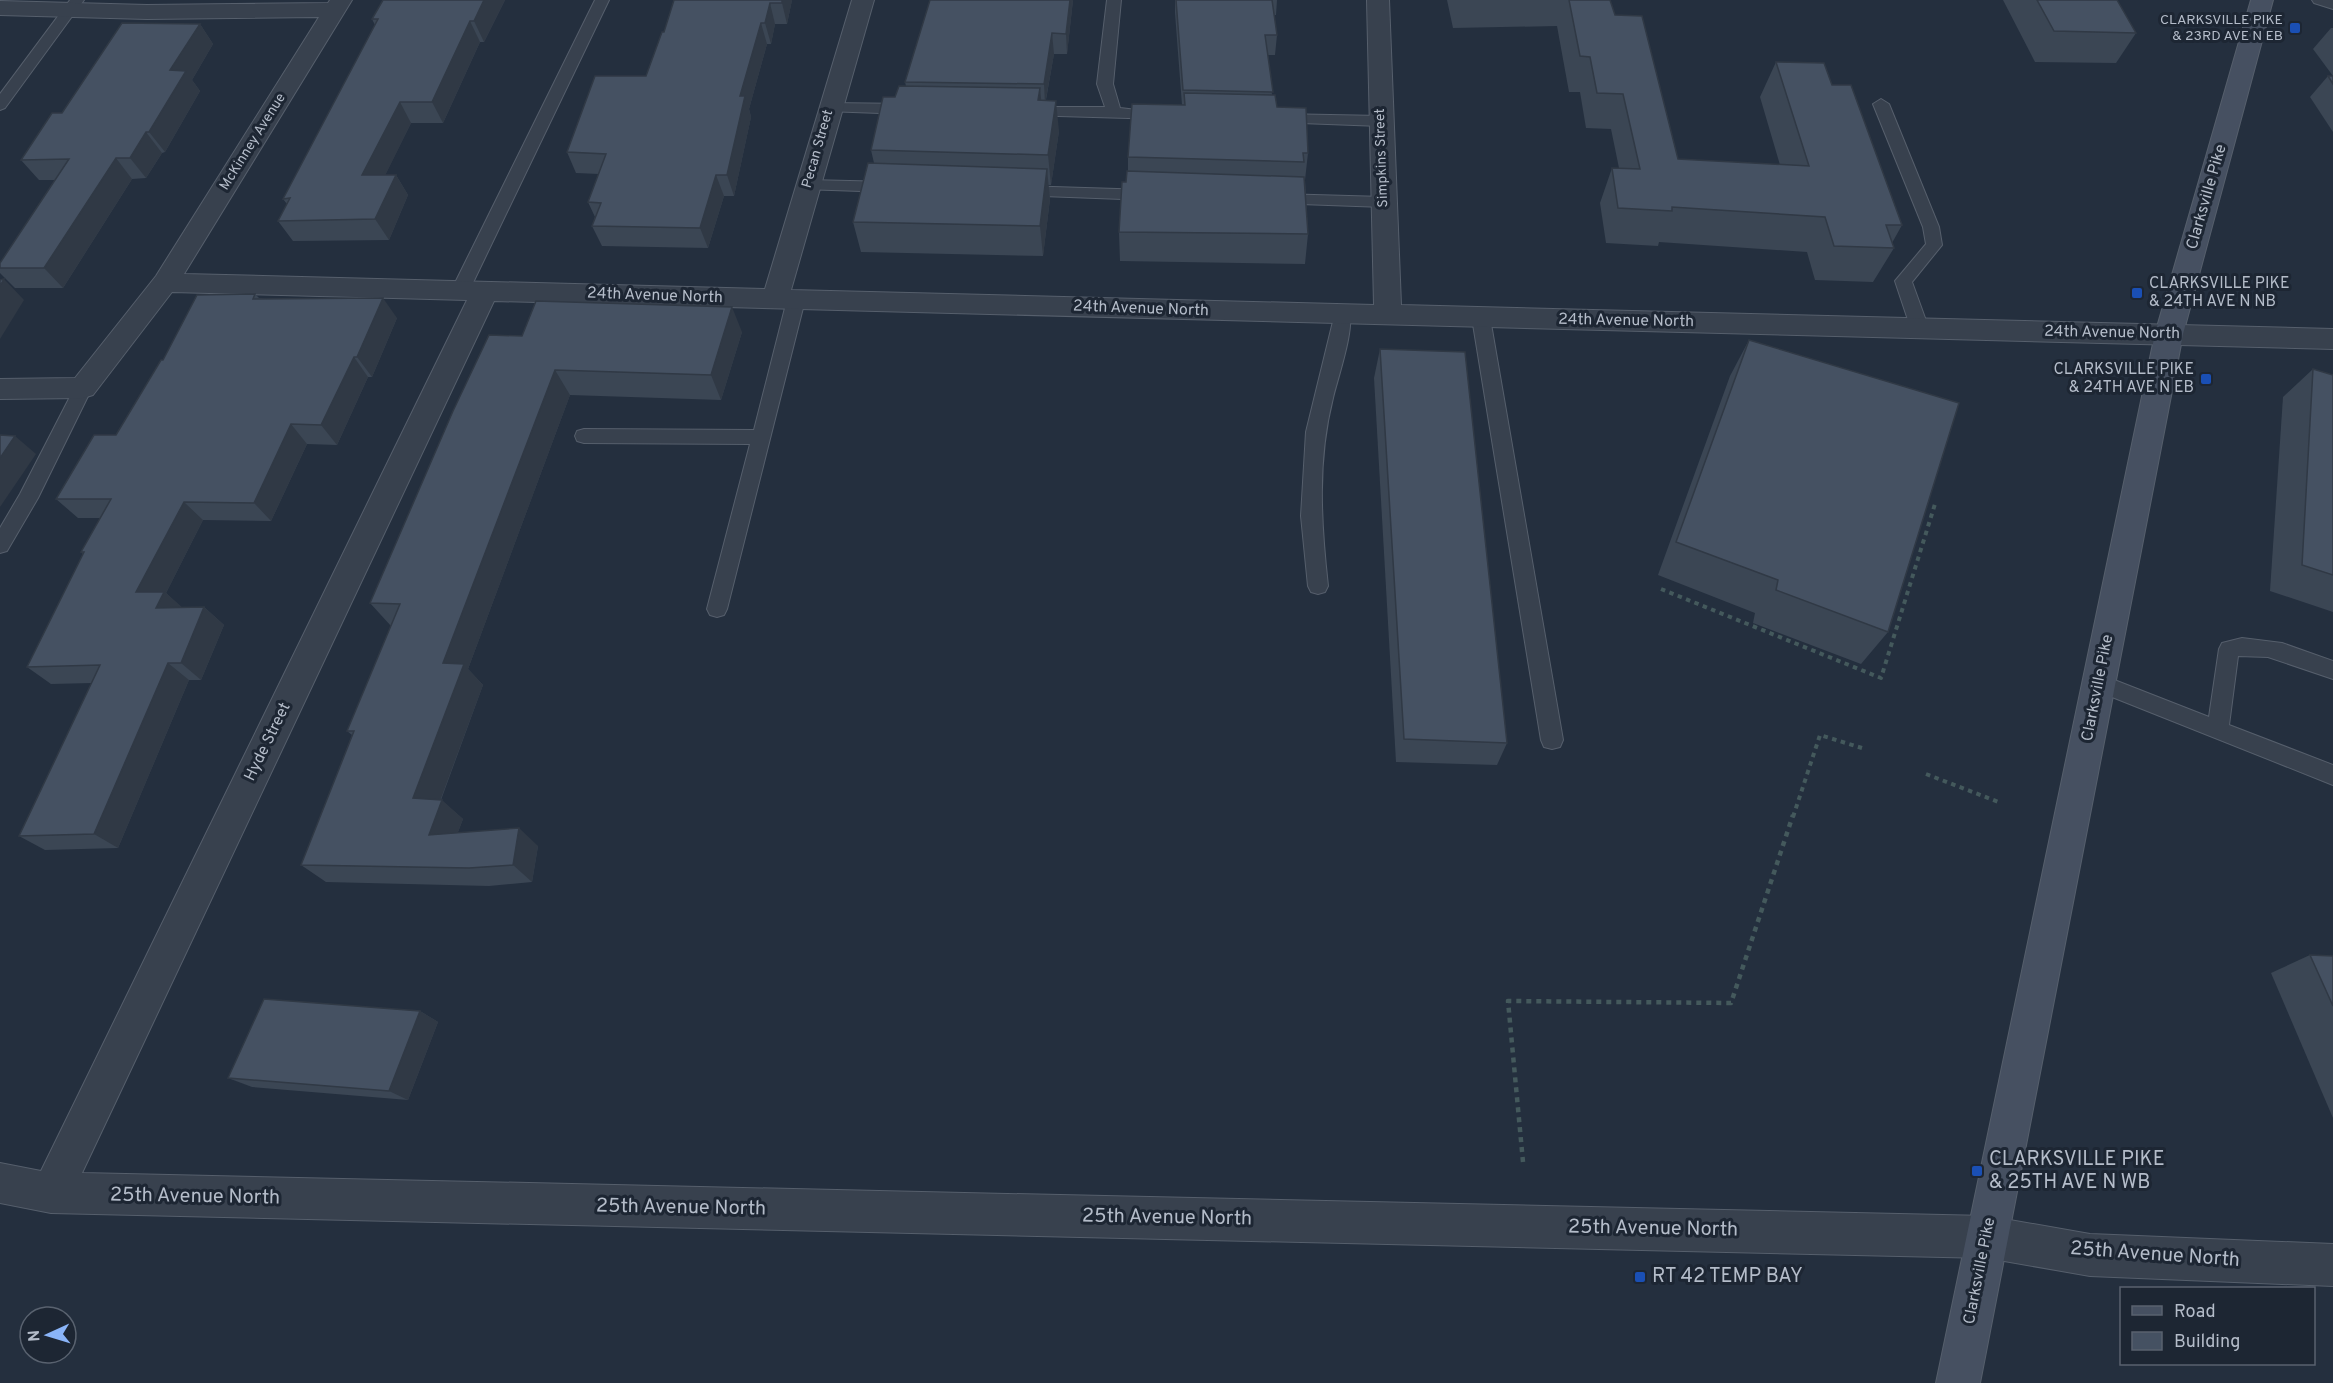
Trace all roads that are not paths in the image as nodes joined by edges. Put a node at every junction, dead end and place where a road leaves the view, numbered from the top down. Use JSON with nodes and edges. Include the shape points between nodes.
{"nodes":[{"id":1,"x":602,"y":0,"type":"edge"},
{"id":2,"x":863,"y":0,"type":"edge"},
{"id":3,"x":1114,"y":0,"type":"edge"},
{"id":4,"x":1378,"y":0,"type":"edge"},
{"id":5,"x":2262,"y":0,"type":"edge"},
{"id":6,"x":2319,"y":0,"type":"edge"},
{"id":7,"x":73,"y":5,"type":"edge"},
{"id":8,"x":338,"y":5,"type":"edge"},
{"id":9,"x":2333,"y":5,"type":"edge"},
{"id":10,"x":0,"y":8,"type":"edge"},
{"id":11,"x":1881,"y":104,"type":"dead end"},
{"id":12,"x":0,"y":105,"type":"edge"},
{"id":13,"x":830,"y":108,"type":"junction"},
{"id":14,"x":922,"y":110,"type":"edge"},
{"id":15,"x":1014,"y":111,"type":"edge"},
{"id":16,"x":1114,"y":112,"type":"junction"},
{"id":17,"x":1174,"y":117,"type":"edge"},
{"id":18,"x":1267,"y":119,"type":"edge"},
{"id":19,"x":1381,"y":121,"type":"junction"},
{"id":20,"x":808,"y":185,"type":"junction"},
{"id":21,"x":904,"y":188,"type":"edge"},
{"id":22,"x":1010,"y":191,"type":"edge"},
{"id":23,"x":1162,"y":195,"type":"edge"},
{"id":24,"x":1268,"y":198,"type":"edge"},
{"id":25,"x":1384,"y":202,"type":"junction"},
{"id":26,"x":165,"y":283,"type":"junction"},
{"id":27,"x":473,"y":291,"type":"junction"},
{"id":28,"x":785,"y":299,"type":"junction"},
{"id":29,"x":1342,"y":313,"type":"junction"},
{"id":30,"x":1388,"y":315,"type":"junction"},
{"id":31,"x":1481,"y":318,"type":"junction"},
{"id":32,"x":1920,"y":329,"type":"junction"},
{"id":33,"x":2169,"y":334,"type":"junction"},
{"id":34,"x":2333,"y":339,"type":"edge"},
{"id":35,"x":84,"y":388,"type":"junction"},
{"id":36,"x":0,"y":389,"type":"edge"},
{"id":37,"x":584,"y":436,"type":"dead end"},
{"id":38,"x":760,"y":437,"type":"junction"},
{"id":39,"x":0,"y":545,"type":"edge"},
{"id":40,"x":1318,"y":586,"type":"dead end"},
{"id":41,"x":717,"y":609,"type":"dead end"},
{"id":42,"x":2333,"y":670,"type":"edge"},
{"id":43,"x":2099,"y":683,"type":"junction"},
{"id":44,"x":2218,"y":730,"type":"junction"},
{"id":45,"x":1552,"y":740,"type":"dead end"},
{"id":46,"x":2333,"y":775,"type":"edge"},
{"id":47,"x":0,"y":1184,"type":"edge"},
{"id":48,"x":51,"y":1193,"type":"junction"},
{"id":49,"x":1987,"y":1237,"type":"junction"},
{"id":50,"x":2333,"y":1265,"type":"edge"},
{"id":51,"x":1958,"y":1383,"type":"edge"}],
"edges":[{"from":1,"to":27,"type":"lane"},
{"from":2,"to":13,"type":"street","name":"Pecan Street"},
{"from":3,"to":16,"type":"lane","via":[[1105,84]]},
{"from":4,"to":19,"type":"street","name":"Simpkins Street"},
{"from":5,"to":33,"type":"main road","name":"Clarksville Pike"},
{"from":6,"to":9,"type":"lane"},
{"from":7,"to":8,"type":"street","via":[[147,12]]},
{"from":7,"to":10,"type":"street"},
{"from":7,"to":12,"type":"lane"},
{"from":8,"to":26,"type":"street","name":"McKinney Avenue"},
{"from":11,"to":32,"type":"lane","via":[[1931,227],[1934,245],[1903,280]]},
{"from":13,"to":14,"type":"lane"},
{"from":13,"to":20,"type":"street","name":"Pecan Street"},
{"from":15,"to":16,"type":"lane"},
{"from":16,"to":17,"type":"lane"},
{"from":18,"to":19,"type":"lane"},
{"from":19,"to":25,"type":"street","name":"Simpkins Street"},
{"from":20,"to":21,"type":"lane"},
{"from":20,"to":28,"type":"street","name":"Pecan Street"},
{"from":22,"to":23,"type":"lane"},
{"from":24,"to":25,"type":"lane"},
{"from":25,"to":30,"type":"street","name":"Simpkins Street"},
{"from":26,"to":27,"type":"street","name":"24th Avenue North"},
{"from":26,"to":35,"type":"street"},
{"from":27,"to":28,"type":"street","name":"24th Avenue North"},
{"from":27,"to":48,"type":"street","name":"Hyde Street"},
{"from":28,"to":29,"type":"street","name":"24th Avenue North"},
{"from":28,"to":38,"type":"lane"},
{"from":29,"to":30,"type":"street","name":"24th Avenue North"},
{"from":29,"to":40,"type":"lane","via":[[1315,432],[1311,516]]},
{"from":30,"to":31,"type":"street","name":"24th Avenue North"},
{"from":31,"to":32,"type":"street","name":"24th Avenue North"},
{"from":31,"to":45,"type":"lane"},
{"from":32,"to":33,"type":"street","name":"24th Avenue North"},
{"from":33,"to":34,"type":"street","name":"24th Avenue North"},
{"from":33,"to":43,"type":"main road","name":"Clarksville Pike"},
{"from":35,"to":36,"type":"street"},
{"from":35,"to":39,"type":"lane"},
{"from":37,"to":38,"type":"lane"},
{"from":38,"to":41,"type":"lane"},
{"from":42,"to":44,"type":"lane","via":[[2266,648],[2241,646],[2229,650]]},
{"from":43,"to":44,"type":"lane"},
{"from":43,"to":49,"type":"main road","name":"Clarksville Pike"},
{"from":44,"to":46,"type":"lane"},
{"from":47,"to":48,"type":"street","name":"25th Avenue North"},
{"from":48,"to":49,"type":"street","name":"25th Avenue North"},
{"from":49,"to":50,"type":"street","name":"25th Avenue North","via":[[2090,1255]]},
{"from":49,"to":51,"type":"main road","name":"Clarksville Pike"}]}
